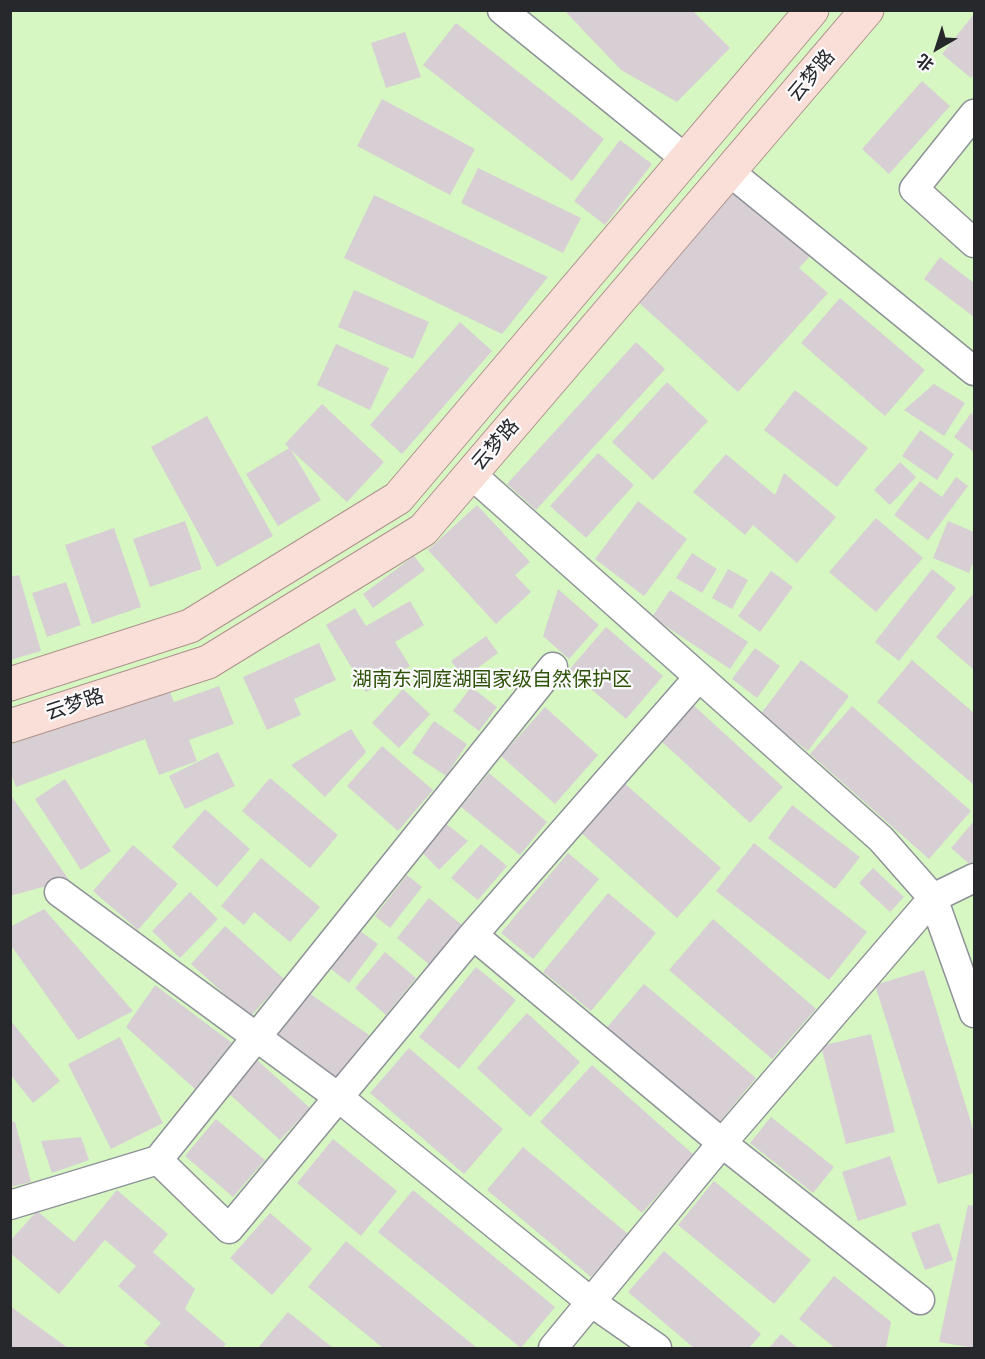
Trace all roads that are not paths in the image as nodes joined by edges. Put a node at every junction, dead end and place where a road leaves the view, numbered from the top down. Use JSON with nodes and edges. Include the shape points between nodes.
{"nodes":[{"id":1,"x":502,"y":10,"type":"edge"},
{"id":2,"x":812,"y":10,"type":"edge"},
{"id":3,"x":867,"y":10,"type":"edge"},
{"id":4,"x":975,"y":114,"type":"edge"},
{"id":5,"x":687,"y":160,"type":"junction"},
{"id":6,"x":730,"y":172,"type":"junction"},
{"id":7,"x":975,"y":243,"type":"edge"},
{"id":8,"x":975,"y":371,"type":"edge"},
{"id":9,"x":471,"y":474,"type":"junction"},
{"id":10,"x":553,"y":667,"type":"dead end"},
{"id":11,"x":698,"y":678,"type":"junction"},
{"id":12,"x":10,"y":684,"type":"edge"},
{"id":13,"x":10,"y":726,"type":"edge"},
{"id":14,"x":975,"y":878,"type":"edge"},
{"id":15,"x":59,"y":892,"type":"dead end"},
{"id":16,"x":933,"y":898,"type":"junction"},
{"id":17,"x":473,"y":934,"type":"junction"},
{"id":18,"x":975,"y":1012,"type":"edge"},
{"id":19,"x":256,"y":1038,"type":"junction"},
{"id":20,"x":338,"y":1097,"type":"junction"},
{"id":21,"x":722,"y":1143,"type":"junction"},
{"id":22,"x":158,"y":1160,"type":"junction"},
{"id":23,"x":10,"y":1205,"type":"edge"},
{"id":24,"x":920,"y":1300,"type":"dead end"},
{"id":25,"x":591,"y":1302,"type":"junction"},
{"id":26,"x":553,"y":1348,"type":"edge"},
{"id":27,"x":657,"y":1348,"type":"edge"}],
"edges":[{"from":1,"to":5,"type":"street"},
{"from":2,"to":5,"type":"main road"},
{"from":3,"to":6,"type":"main road","name":"云梦路"},
{"from":4,"to":7,"type":"street","via":[[914,189]]},
{"from":5,"to":12,"type":"main road","via":[[398,498],[190,626]]},
{"from":6,"to":8,"type":"street"},
{"from":6,"to":9,"type":"main road","name":"云梦路"},
{"from":9,"to":11,"type":"street"},
{"from":9,"to":13,"type":"main road","name":"云梦路","via":[[423,530],[208,662]]},
{"from":10,"to":19,"type":"street"},
{"from":11,"to":16,"type":"street","via":[[881,838]]},
{"from":11,"to":17,"type":"street"},
{"from":14,"to":16,"type":"street"},
{"from":15,"to":19,"type":"street"},
{"from":16,"to":18,"type":"street"},
{"from":16,"to":21,"type":"street"},
{"from":17,"to":20,"type":"street"},
{"from":17,"to":21,"type":"street"},
{"from":19,"to":20,"type":"street"},
{"from":19,"to":22,"type":"street"},
{"from":20,"to":22,"type":"street","via":[[229,1229]]},
{"from":20,"to":25,"type":"street"},
{"from":21,"to":24,"type":"street"},
{"from":21,"to":25,"type":"street"},
{"from":22,"to":23,"type":"street"},
{"from":25,"to":26,"type":"street"},
{"from":25,"to":27,"type":"street"}]}
